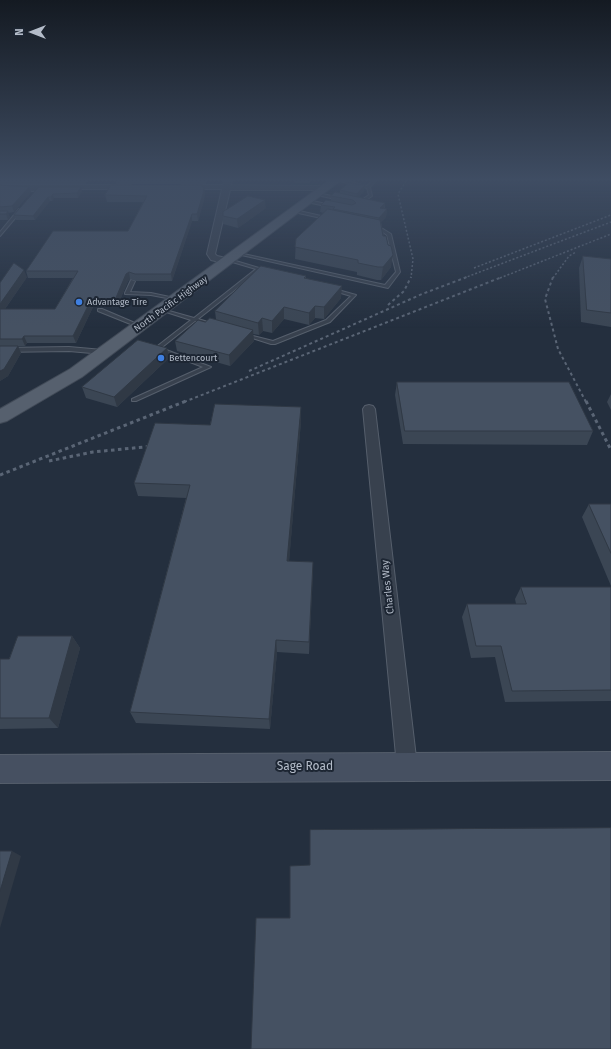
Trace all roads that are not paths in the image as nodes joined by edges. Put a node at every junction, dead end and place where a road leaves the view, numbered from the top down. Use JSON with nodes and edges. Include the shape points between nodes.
{"nodes":[{"id":1,"x":216,"y":230,"type":"edge"},
{"id":2,"x":270,"y":230,"type":"edge"},
{"id":3,"x":382,"y":230,"type":"edge"},
{"id":4,"x":232,"y":258,"type":"junction"},
{"id":5,"x":259,"y":268,"type":"junction"},
{"id":6,"x":273,"y":273,"type":"edge"},
{"id":7,"x":133,"y":281,"type":"edge"},
{"id":8,"x":325,"y":287,"type":"edge"},
{"id":9,"x":177,"y":299,"type":"junction"},
{"id":10,"x":100,"y":310,"type":"edge"},
{"id":11,"x":162,"y":310,"type":"junction"},
{"id":12,"x":195,"y":320,"type":"junction"},
{"id":13,"x":209,"y":324,"type":"edge"},
{"id":14,"x":140,"y":326,"type":"junction"},
{"id":15,"x":237,"y":333,"type":"edge"},
{"id":16,"x":151,"y":347,"type":"edge"},
{"id":17,"x":157,"y":349,"type":"junction"},
{"id":18,"x":0,"y":350,"type":"edge"},
{"id":19,"x":105,"y":352,"type":"junction"},
{"id":20,"x":134,"y":400,"type":"dead end"},
{"id":21,"x":369,"y":409,"type":"dead end"},
{"id":22,"x":1,"y":415,"type":"edge"},
{"id":23,"x":407,"y":766,"type":"junction"},
{"id":24,"x":611,"y":766,"type":"edge"},
{"id":25,"x":0,"y":769,"type":"edge"}],
"edges":[{"from":1,"to":4,"type":"street","via":[[211,254],[214,258]]},
{"from":2,"to":4,"type":"main road","name":"North Pacific Highway"},
{"from":3,"to":4,"type":"lane","via":[[389,234],[398,272],[386,287]]},
{"from":4,"to":5,"type":"lane"},
{"from":4,"to":9,"type":"main road","name":"North Pacific Highway"},
{"from":5,"to":6,"type":"lane"},
{"from":5,"to":12,"type":"lane"},
{"from":7,"to":9,"type":"lane","via":[[127,293]]},
{"from":8,"to":15,"type":"lane","via":[[354,296],[328,321],[273,343]]},
{"from":9,"to":11,"type":"main road","name":"North Pacific Highway"},
{"from":10,"to":14,"type":"lane"},
{"from":11,"to":12,"type":"lane"},
{"from":11,"to":14,"type":"main road","name":"North Pacific Highway"},
{"from":12,"to":13,"type":"lane"},
{"from":12,"to":17,"type":"lane"},
{"from":14,"to":19,"type":"main road","name":"North Pacific Highway","via":[[128,339]]},
{"from":16,"to":17,"type":"lane"},
{"from":17,"to":20,"type":"lane","via":[[208,367]]},
{"from":18,"to":19,"type":"lane"},
{"from":19,"to":22,"type":"main road","name":"North Pacific Highway","via":[[49,390]]},
{"from":21,"to":23,"type":"street","name":"Charles Way"},
{"from":23,"to":24,"type":"main road","name":"Sage Road"},
{"from":23,"to":25,"type":"main road","name":"Sage Road"}]}
